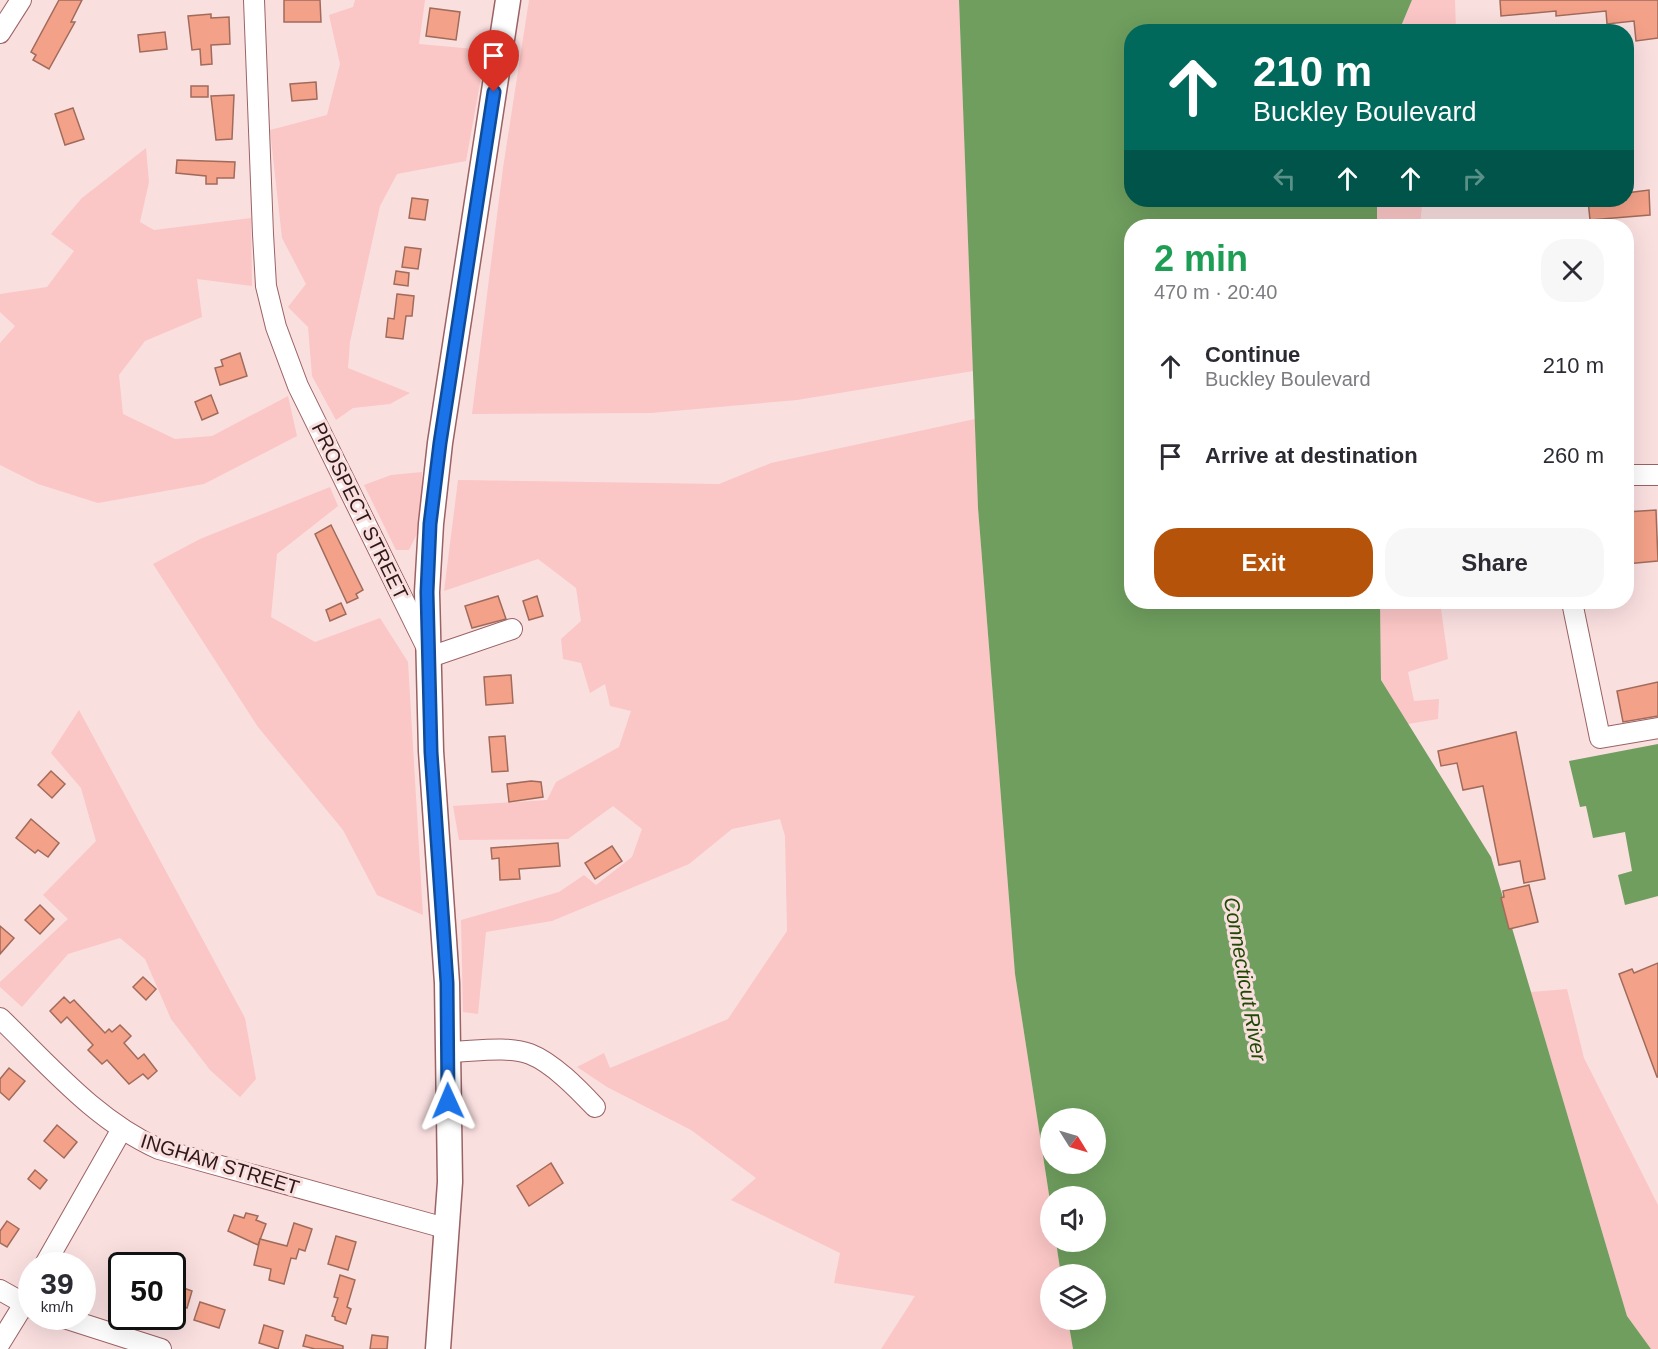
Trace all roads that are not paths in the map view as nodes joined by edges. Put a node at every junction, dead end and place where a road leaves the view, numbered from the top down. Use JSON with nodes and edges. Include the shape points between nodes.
{"nodes":[{"id":1,"x":21,"y":0,"type":"edge"},
{"id":2,"x":254,"y":0,"type":"edge"},
{"id":3,"x":508,"y":0,"type":"edge"},
{"id":4,"x":0,"y":33,"type":"edge"},
{"id":5,"x":1658,"y":475,"type":"edge"},
{"id":6,"x":1634,"y":476,"type":"edge"},
{"id":7,"x":1573,"y":609,"type":"edge"},
{"id":8,"x":512,"y":629,"type":"dead end"},
{"id":9,"x":427,"y":653,"type":"junction"},
{"id":10,"x":1658,"y":728,"type":"edge"},
{"id":11,"x":0,"y":1018,"type":"edge"},
{"id":12,"x":447,"y":1052,"type":"junction"},
{"id":13,"x":595,"y":1107,"type":"dead end"},
{"id":14,"x":122,"y":1129,"type":"junction"},
{"id":15,"x":445,"y":1228,"type":"junction"},
{"id":16,"x":52,"y":1252,"type":"edge"},
{"id":17,"x":0,"y":1290,"type":"edge"},
{"id":18,"x":18,"y":1297,"type":"edge"},
{"id":19,"x":18,"y":1317,"type":"edge"},
{"id":20,"x":96,"y":1328,"type":"edge"},
{"id":21,"x":0,"y":1343,"type":"edge"},
{"id":22,"x":161,"y":1349,"type":"edge"},
{"id":23,"x":438,"y":1349,"type":"edge"}],
"edges":[{"from":1,"to":4,"type":"street"},
{"from":2,"to":9,"type":"street","name":"PROSPECT STREET","via":[[266,286],[276,327],[298,386]]},
{"from":3,"to":9,"type":"main road","via":[[440,443],[430,524]]},
{"from":5,"to":6,"type":"street"},
{"from":7,"to":10,"type":"street","via":[[1600,738]]},
{"from":8,"to":9,"type":"street"},
{"from":9,"to":12,"type":"main road","name":"PROSPECT STREET","via":[[447,983]]},
{"from":11,"to":14,"type":"street","name":"INGHAM STREET","via":[[81,1096]]},
{"from":12,"to":13,"type":"street","via":[[530,1054],[574,1084]]},
{"from":12,"to":15,"type":"main road","name":"PROSPECT STREET","via":[[450,1182]]},
{"from":14,"to":15,"type":"street","name":"INGHAM STREET","via":[[159,1149]]},
{"from":14,"to":16,"type":"street"},
{"from":15,"to":23,"type":"main road","name":"PROSPECT STREET"},
{"from":17,"to":18,"type":"street"},
{"from":19,"to":21,"type":"street"},
{"from":20,"to":22,"type":"street"}]}
